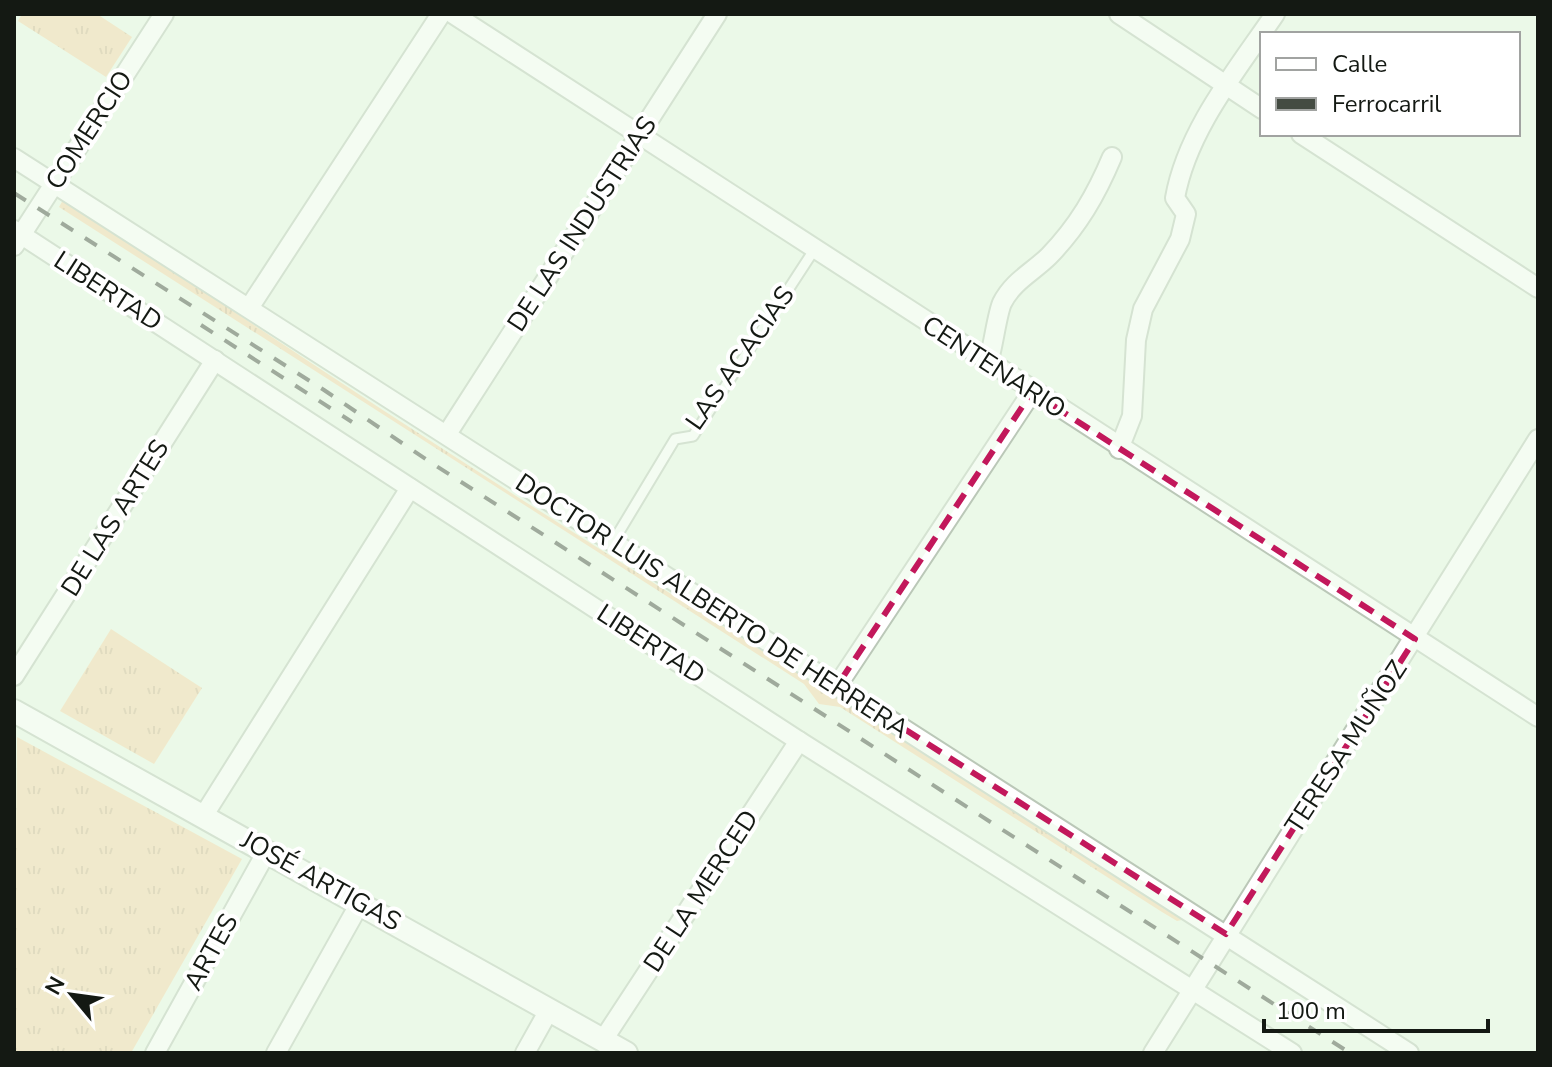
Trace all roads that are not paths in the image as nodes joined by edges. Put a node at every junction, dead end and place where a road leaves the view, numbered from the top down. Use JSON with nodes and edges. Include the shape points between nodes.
{"nodes":[{"id":1,"x":164,"y":14,"type":"edge"},
{"id":2,"x":441,"y":14,"type":"edge"},
{"id":3,"x":453,"y":14,"type":"edge"},
{"id":4,"x":717,"y":14,"type":"edge"},
{"id":5,"x":1119,"y":14,"type":"edge"},
{"id":6,"x":1275,"y":14,"type":"edge"},
{"id":7,"x":1263,"y":32,"type":"edge"},
{"id":8,"x":1260,"y":36,"type":"edge"},
{"id":9,"x":1227,"y":85,"type":"junction"},
{"id":10,"x":1260,"y":108,"type":"edge"},
{"id":11,"x":638,"y":136,"type":"junction"},
{"id":12,"x":1304,"y":136,"type":"edge"},
{"id":13,"x":1112,"y":157,"type":"dead end"},
{"id":14,"x":14,"y":158,"type":"edge"},
{"id":15,"x":52,"y":184,"type":"junction"},
{"id":16,"x":16,"y":237,"type":"edge"},
{"id":17,"x":814,"y":250,"type":"junction"},
{"id":18,"x":1538,"y":288,"type":"edge"},
{"id":19,"x":249,"y":308,"type":"junction"},
{"id":20,"x":215,"y":360,"type":"junction"},
{"id":21,"x":988,"y":363,"type":"junction"},
{"id":22,"x":1032,"y":392,"type":"junction"},
{"id":23,"x":447,"y":434,"type":"junction"},
{"id":24,"x":1538,"y":439,"type":"edge"},
{"id":25,"x":1119,"y":449,"type":"junction"},
{"id":26,"x":410,"y":488,"type":"junction"},
{"id":27,"x":613,"y":542,"type":"junction"},
{"id":28,"x":1415,"y":639,"type":"junction"},
{"id":29,"x":14,"y":676,"type":"edge"},
{"id":30,"x":837,"y":686,"type":"junction"},
{"id":31,"x":14,"y":711,"type":"edge"},
{"id":32,"x":1538,"y":717,"type":"edge"},
{"id":33,"x":799,"y":741,"type":"junction"},
{"id":34,"x":204,"y":815,"type":"junction"},
{"id":35,"x":267,"y":851,"type":"junction"},
{"id":36,"x":360,"y":903,"type":"junction"},
{"id":37,"x":1226,"y":934,"type":"junction"},
{"id":38,"x":1192,"y":989,"type":"junction"},
{"id":39,"x":549,"y":1010,"type":"junction"},
{"id":40,"x":603,"y":1040,"type":"junction"},
{"id":41,"x":155,"y":1053,"type":"edge"},
{"id":42,"x":276,"y":1053,"type":"edge"},
{"id":43,"x":525,"y":1053,"type":"edge"},
{"id":44,"x":626,"y":1053,"type":"edge"},
{"id":45,"x":1153,"y":1053,"type":"edge"},
{"id":46,"x":1292,"y":1053,"type":"edge"},
{"id":47,"x":1409,"y":1053,"type":"edge"}],
"edges":[{"from":1,"to":15,"type":"street","name":"COMERCIO"},
{"from":2,"to":19,"type":"street"},
{"from":3,"to":11,"type":"street","name":"CENTENARIO"},
{"from":4,"to":11,"type":"street","name":"DE LAS INDUSTRIAS"},
{"from":5,"to":9,"type":"street"},
{"from":6,"to":7,"type":"street"},
{"from":8,"to":9,"type":"street"},
{"from":9,"to":10,"type":"street"},
{"from":9,"to":25,"type":"street","via":[[1180,170],[1175,198],[1186,214],[1180,239],[1143,309],[1132,416]]},
{"from":11,"to":17,"type":"street","name":"CENTENARIO"},
{"from":11,"to":23,"type":"street","name":"DE LAS INDUSTRIAS"},
{"from":12,"to":18,"type":"street"},
{"from":13,"to":21,"type":"street","via":[[1096,195],[1072,230],[1015,283],[1000,307]]},
{"from":14,"to":15,"type":"street","name":"DOCTOR LUIS ALBERTO DE HERRERA"},
{"from":15,"to":16,"type":"street","name":"COMERCIO"},
{"from":15,"to":19,"type":"street","name":"DOCTOR LUIS ALBERTO DE HERRERA"},
{"from":16,"to":20,"type":"street","name":"LIBERTAD"},
{"from":17,"to":21,"type":"street","name":"CENTENARIO"},
{"from":17,"to":27,"type":"lane","name":"LAS ACACIAS","via":[[693,436],[675,439]]},
{"from":19,"to":23,"type":"street","name":"DOCTOR LUIS ALBERTO DE HERRERA"},
{"from":20,"to":26,"type":"street","name":"LIBERTAD"},
{"from":20,"to":29,"type":"street","name":"DE LAS ARTES"},
{"from":21,"to":22,"type":"street","name":"CENTENARIO"},
{"from":22,"to":25,"type":"street","name":"CENTENARIO"},
{"from":22,"to":30,"type":"street"},
{"from":23,"to":27,"type":"street","name":"DOCTOR LUIS ALBERTO DE HERRERA"},
{"from":24,"to":28,"type":"street","name":"TERESA MUÑOZ"},
{"from":25,"to":28,"type":"street","name":"CENTENARIO"},
{"from":26,"to":33,"type":"street","name":"LIBERTAD"},
{"from":26,"to":34,"type":"street"},
{"from":27,"to":30,"type":"street","name":"DOCTOR LUIS ALBERTO DE HERRERA"},
{"from":28,"to":32,"type":"street","name":"CENTENARIO"},
{"from":28,"to":37,"type":"street","name":"TERESA MUÑOZ"},
{"from":30,"to":37,"type":"street","name":"DOCTOR LUIS ALBERTO DE HERRERA"},
{"from":31,"to":34,"type":"street","name":"JOSÉ ARTIGAS"},
{"from":33,"to":38,"type":"street","name":"LIBERTAD"},
{"from":33,"to":40,"type":"street","name":"DE LA MERCED"},
{"from":34,"to":35,"type":"street","name":"JOSÉ ARTIGAS"},
{"from":35,"to":36,"type":"street","name":"JOSÉ ARTIGAS"},
{"from":35,"to":41,"type":"street","name":"ARTES"},
{"from":36,"to":39,"type":"street","name":"JOSÉ ARTIGAS"},
{"from":36,"to":42,"type":"street"},
{"from":37,"to":38,"type":"street","name":"TERESA MUÑOZ"},
{"from":37,"to":47,"type":"street","name":"DOCTOR LUIS ALBERTO DE HERRERA"},
{"from":38,"to":45,"type":"street","name":"TERESA MUÑOZ"},
{"from":38,"to":46,"type":"street","name":"LIBERTAD"},
{"from":39,"to":40,"type":"street","name":"JOSÉ ARTIGAS"},
{"from":39,"to":43,"type":"street"},
{"from":40,"to":44,"type":"street","name":"JOSÉ ARTIGAS"}]}
